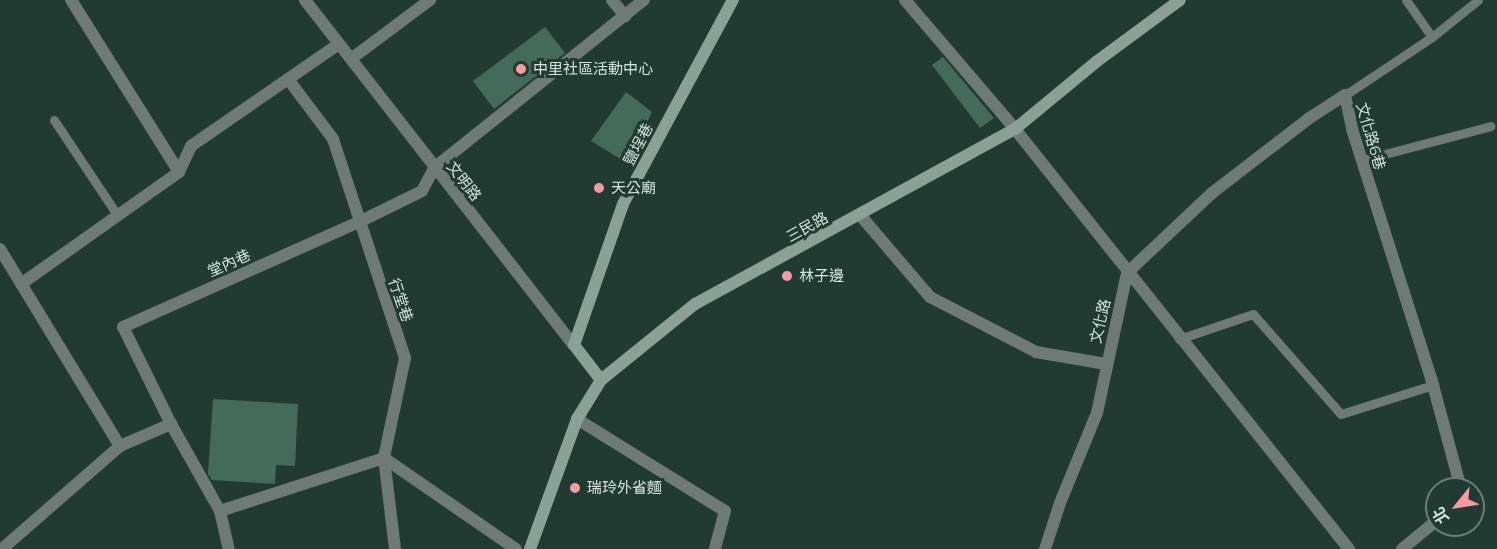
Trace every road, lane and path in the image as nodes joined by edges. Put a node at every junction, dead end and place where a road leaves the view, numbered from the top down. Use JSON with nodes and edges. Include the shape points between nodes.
{"nodes":[{"id":1,"x":72,"y":0,"type":"edge"},
{"id":2,"x":305,"y":0,"type":"edge"},
{"id":3,"x":430,"y":0,"type":"edge"},
{"id":4,"x":612,"y":0,"type":"edge"},
{"id":5,"x":644,"y":0,"type":"edge"},
{"id":6,"x":733,"y":0,"type":"edge"},
{"id":7,"x":905,"y":0,"type":"edge"},
{"id":8,"x":1180,"y":0,"type":"edge"},
{"id":9,"x":1406,"y":0,"type":"edge"},
{"id":10,"x":1479,"y":0,"type":"edge"},
{"id":11,"x":625,"y":16,"type":"junction"},
{"id":12,"x":1432,"y":36,"type":"junction"},
{"id":13,"x":339,"y":44,"type":"junction"},
{"id":14,"x":351,"y":59,"type":"junction"},
{"id":15,"x":288,"y":79,"type":"junction"},
{"id":16,"x":1345,"y":94,"type":"junction"},
{"id":17,"x":54,"y":120,"type":"dead end"},
{"id":18,"x":1491,"y":126,"type":"dead end"},
{"id":19,"x":1014,"y":129,"type":"junction"},
{"id":20,"x":1362,"y":160,"type":"junction"},
{"id":21,"x":434,"y":168,"type":"junction"},
{"id":22,"x":179,"y":172,"type":"junction"},
{"id":23,"x":860,"y":215,"type":"junction"},
{"id":24,"x":118,"y":216,"type":"junction"},
{"id":25,"x":359,"y":222,"type":"junction"},
{"id":26,"x":0,"y":249,"type":"edge"},
{"id":27,"x":1127,"y":273,"type":"junction"},
{"id":28,"x":21,"y":284,"type":"junction"},
{"id":29,"x":1179,"y":339,"type":"junction"},
{"id":30,"x":574,"y":345,"type":"junction"},
{"id":31,"x":1106,"y":364,"type":"junction"},
{"id":32,"x":601,"y":380,"type":"junction"},
{"id":33,"x":1433,"y":385,"type":"junction"},
{"id":34,"x":577,"y":419,"type":"junction"},
{"id":35,"x":171,"y":424,"type":"junction"},
{"id":36,"x":120,"y":446,"type":"junction"},
{"id":37,"x":384,"y":458,"type":"junction"},
{"id":38,"x":1458,"y":477,"type":"edge"},
{"id":39,"x":220,"y":511,"type":"junction"},
{"id":40,"x":1425,"y":530,"type":"edge"},
{"id":41,"x":2,"y":549,"type":"edge"},
{"id":42,"x":229,"y":549,"type":"edge"},
{"id":43,"x":395,"y":549,"type":"edge"},
{"id":44,"x":516,"y":549,"type":"edge"},
{"id":45,"x":530,"y":549,"type":"edge"},
{"id":46,"x":715,"y":549,"type":"edge"},
{"id":47,"x":1046,"y":549,"type":"edge"},
{"id":48,"x":1349,"y":549,"type":"edge"},
{"id":49,"x":1402,"y":549,"type":"edge"}],
"edges":[{"from":1,"to":22,"type":"street"},
{"from":2,"to":13,"type":"street","name":"文明路"},
{"from":3,"to":14,"type":"street"},
{"from":4,"to":11,"type":"street"},
{"from":5,"to":11,"type":"street","name":"堂內巷"},
{"from":6,"to":30,"type":"main road","name":"鹽埕巷","via":[[623,204]]},
{"from":7,"to":19,"type":"street"},
{"from":8,"to":19,"type":"main road","name":"三民路"},
{"from":9,"to":12,"type":"lane"},
{"from":10,"to":12,"type":"lane"},
{"from":11,"to":21,"type":"street","name":"堂內巷"},
{"from":12,"to":16,"type":"lane"},
{"from":13,"to":14,"type":"street","name":"文明路"},
{"from":13,"to":15,"type":"street"},
{"from":14,"to":21,"type":"street","name":"文明路"},
{"from":15,"to":22,"type":"street","via":[[191,146]]},
{"from":15,"to":25,"type":"street","name":"行堂巷","via":[[333,140]]},
{"from":16,"to":20,"type":"street","name":"文化路6巷"},
{"from":16,"to":27,"type":"street","name":"文化路6巷","via":[[1212,193]]},
{"from":17,"to":24,"type":"lane"},
{"from":18,"to":20,"type":"lane"},
{"from":19,"to":23,"type":"main road","name":"三民路"},
{"from":19,"to":27,"type":"street"},
{"from":20,"to":33,"type":"street","name":"文化路6巷"},
{"from":21,"to":25,"type":"street","name":"堂內巷","via":[[422,190]]},
{"from":21,"to":30,"type":"street","name":"文明路"},
{"from":22,"to":24,"type":"street"},
{"from":23,"to":31,"type":"street","via":[[930,297],[1036,352]]},
{"from":23,"to":32,"type":"main road","name":"三民路","via":[[695,304]]},
{"from":24,"to":28,"type":"street"},
{"from":25,"to":35,"type":"street","name":"堂內巷","via":[[123,327]]},
{"from":25,"to":37,"type":"street","name":"行堂巷","via":[[405,358]]},
{"from":26,"to":28,"type":"street"},
{"from":27,"to":29,"type":"street"},
{"from":27,"to":31,"type":"street","name":"文化路"},
{"from":28,"to":36,"type":"street"},
{"from":29,"to":33,"type":"lane","via":[[1253,314],[1341,414]]},
{"from":29,"to":48,"type":"street"},
{"from":30,"to":32,"type":"main road","name":"文明路"},
{"from":31,"to":47,"type":"street","name":"文化路","via":[[1097,413],[1060,503]]},
{"from":32,"to":34,"type":"main road","name":"三民路"},
{"from":33,"to":38,"type":"street","name":"文化路6巷"},
{"from":34,"to":45,"type":"main road","name":"三民路"},
{"from":34,"to":46,"type":"street","via":[[725,511]]},
{"from":35,"to":36,"type":"street"},
{"from":35,"to":39,"type":"street"},
{"from":36,"to":41,"type":"street"},
{"from":37,"to":39,"type":"street"},
{"from":37,"to":43,"type":"street","name":"行堂巷"},
{"from":37,"to":44,"type":"street"},
{"from":39,"to":42,"type":"street"},
{"from":40,"to":49,"type":"street"}]}
